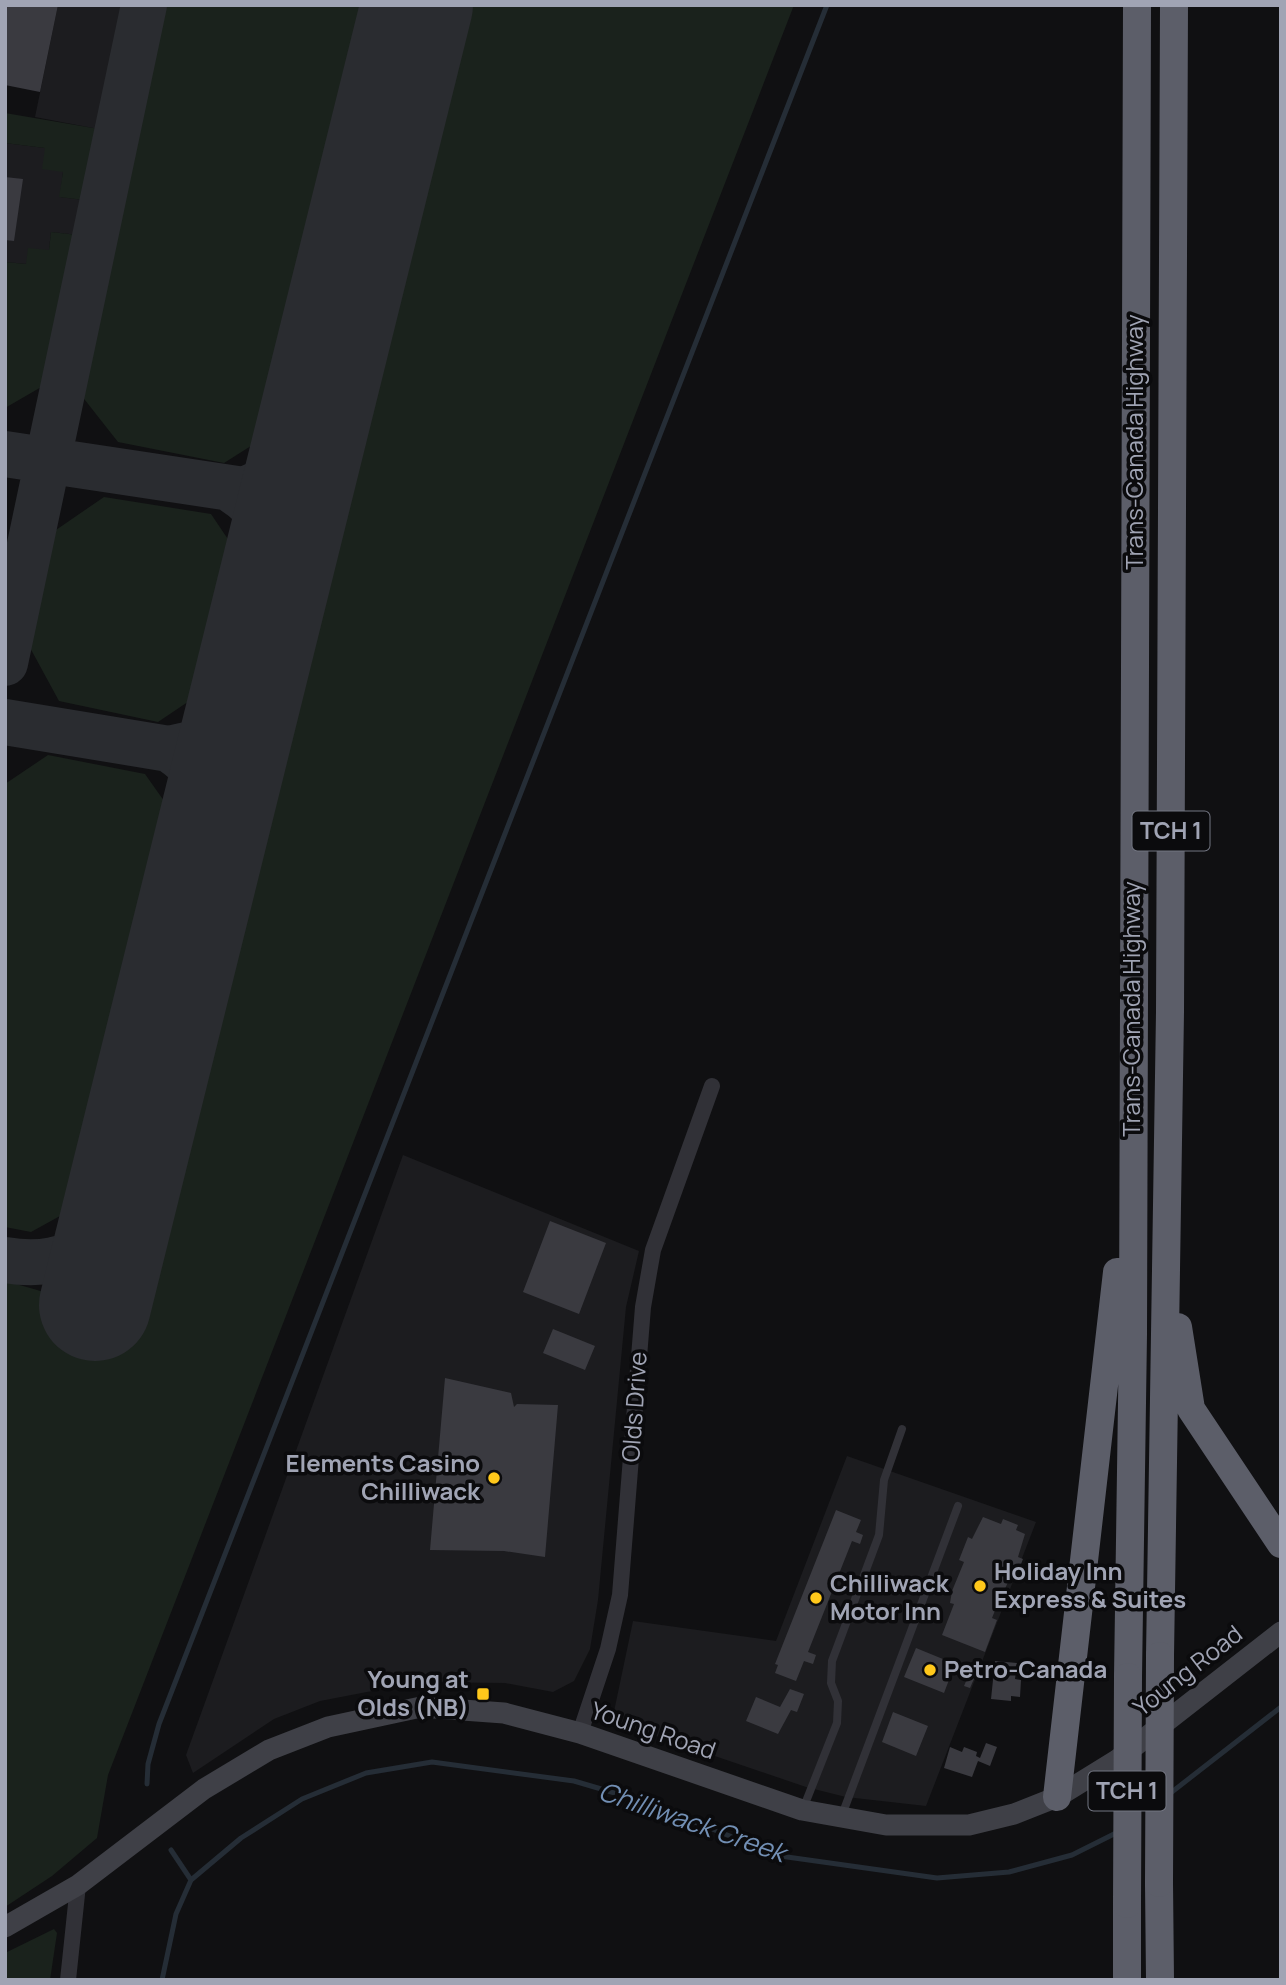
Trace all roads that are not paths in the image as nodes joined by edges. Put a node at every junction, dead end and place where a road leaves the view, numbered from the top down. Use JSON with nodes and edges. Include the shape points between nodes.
{"nodes":[{"id":1,"x":1137,"y":5,"type":"edge"},
{"id":2,"x":1174,"y":5,"type":"edge"},
{"id":3,"x":1132,"y":1011,"type":"junction"},
{"id":4,"x":1170,"y":1012,"type":"junction"},
{"id":5,"x":712,"y":1086,"type":"dead end"},
{"id":6,"x":902,"y":1429,"type":"dead end"},
{"id":7,"x":1253,"y":1501,"type":"junction"},
{"id":8,"x":958,"y":1506,"type":"dead end"},
{"id":9,"x":1281,"y":1510,"type":"edge"},
{"id":10,"x":1281,"y":1544,"type":"edge"},
{"id":11,"x":1281,"y":1632,"type":"edge"},
{"id":12,"x":1281,"y":1653,"type":"edge"},
{"id":13,"x":1248,"y":1656,"type":"junction"},
{"id":14,"x":580,"y":1733,"type":"junction"},
{"id":15,"x":1057,"y":1797,"type":"junction"},
{"id":16,"x":802,"y":1810,"type":"junction"},
{"id":17,"x":841,"y":1819,"type":"junction"},
{"id":18,"x":78,"y":1885,"type":"junction"},
{"id":19,"x":5,"y":1927,"type":"edge"},
{"id":20,"x":68,"y":1980,"type":"edge"},
{"id":21,"x":1127,"y":1980,"type":"edge"},
{"id":22,"x":1160,"y":1980,"type":"edge"}],
"edges":[{"from":1,"to":3,"type":"highway","name":"Trans-Canada Highway","number":"TCH 1"},
{"from":2,"to":4,"type":"highway","name":"Trans-Canada Highway","number":"TCH 1"},
{"from":3,"to":15,"type":"highway","via":[[1120,1247]]},
{"from":3,"to":21,"type":"highway","name":"Trans-Canada Highway","number":"TCH 1","bridge":true},
{"from":4,"to":7,"type":"highway","via":[[1178,1335],[1191,1409]]},
{"from":4,"to":22,"type":"highway","name":"Trans-Canada Highway","number":"TCH 1","bridge":true},
{"from":5,"to":14,"type":"street","name":"Olds Drive","via":[[653,1250],[643,1307],[620,1595],[608,1650]]},
{"from":6,"to":16,"type":"lane","via":[[884,1480],[879,1535],[832,1661],[837,1723]]},
{"from":7,"to":9,"type":"highway"},
{"from":7,"to":10,"type":"highway"},
{"from":8,"to":17,"type":"lane"},
{"from":11,"to":13,"type":"main road","name":"Young Road"},
{"from":12,"to":13,"type":"main road"},
{"from":13,"to":15,"type":"main road","name":"Young Road","via":[[1117,1760]]},
{"from":14,"to":16,"type":"main road","name":"Young Road"},
{"from":14,"to":18,"type":"main road","name":"Young Road","via":[[505,1713],[421,1707],[328,1727],[269,1750],[204,1789]]},
{"from":15,"to":17,"type":"main road","name":"Young Road","via":[[969,1825],[924,1827]]},
{"from":16,"to":17,"type":"main road","name":"Young Road"},
{"from":18,"to":19,"type":"main road","name":"Young Road"},
{"from":18,"to":20,"type":"street"}]}
